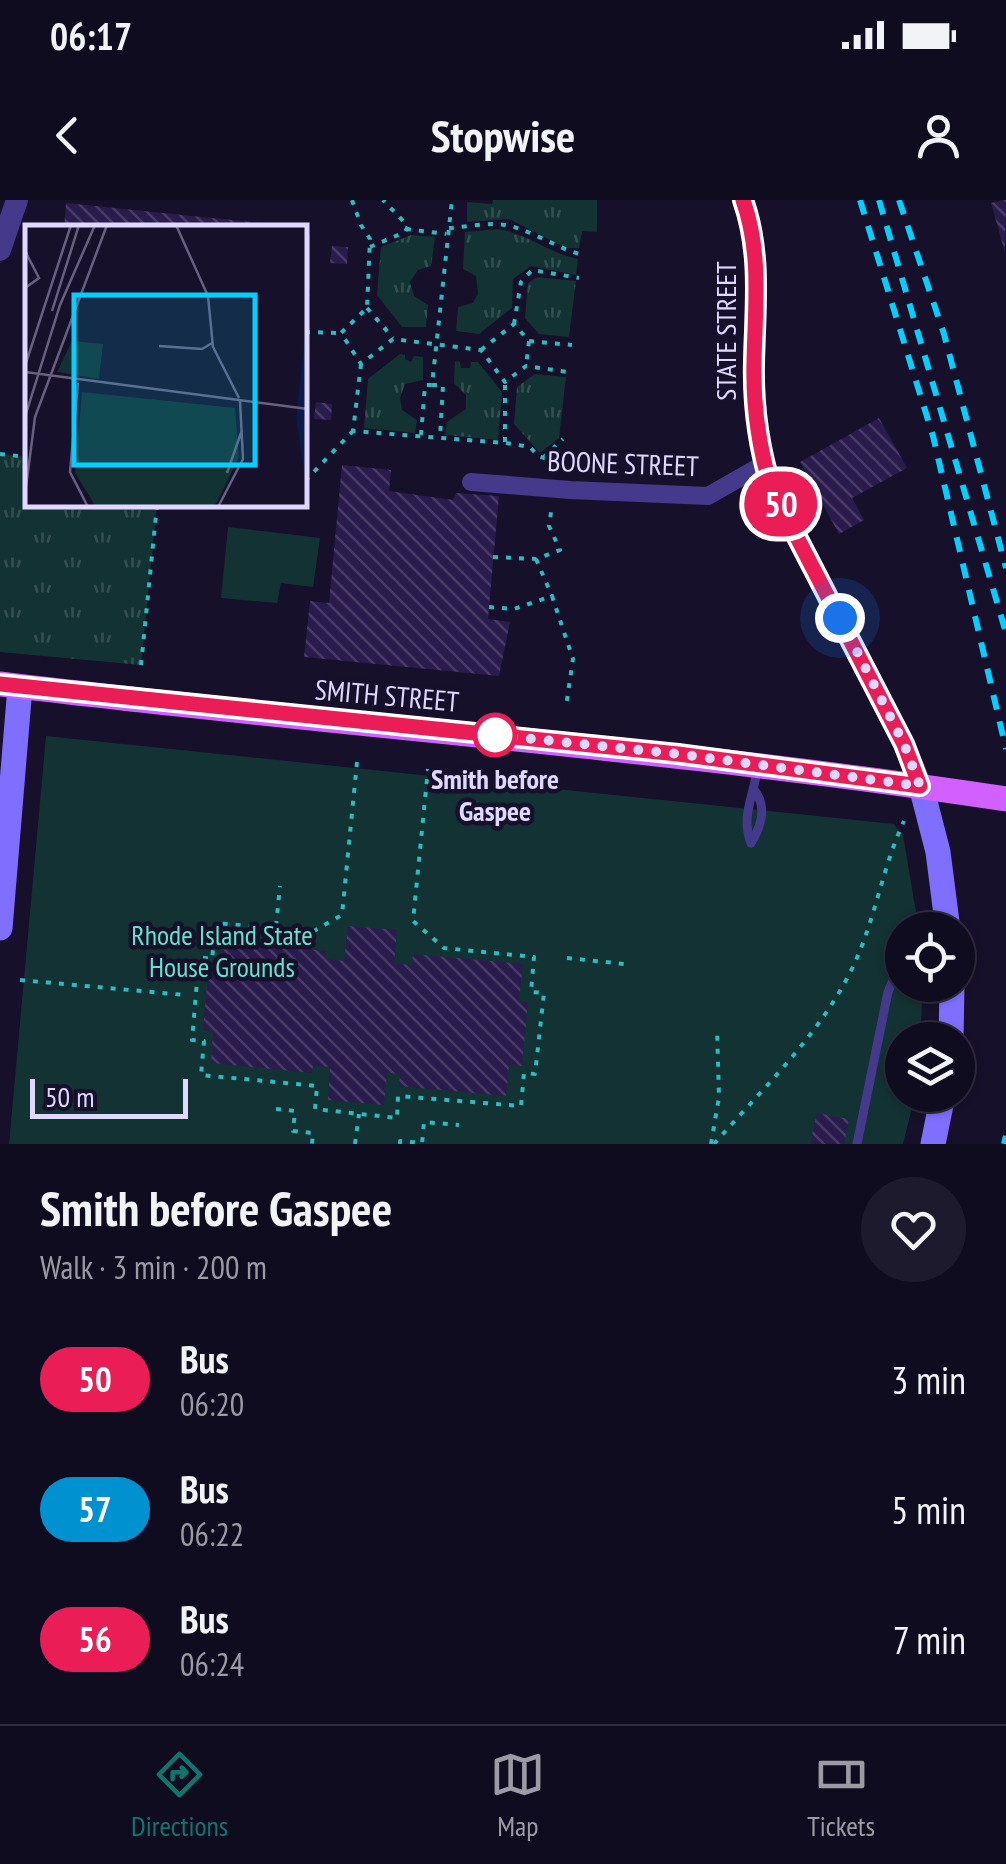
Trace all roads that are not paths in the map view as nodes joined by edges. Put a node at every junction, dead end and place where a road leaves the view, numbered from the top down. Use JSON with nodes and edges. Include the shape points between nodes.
{"nodes":[{"id":1,"x":17,"y":200,"type":"edge"},
{"id":2,"x":743,"y":200,"type":"edge"},
{"id":3,"x":0,"y":250,"type":"edge"},
{"id":4,"x":764,"y":464,"type":"junction"},
{"id":5,"x":471,"y":482,"type":"dead end"},
{"id":6,"x":10,"y":686,"type":"edge"},
{"id":7,"x":756,"y":778,"type":"junction"},
{"id":8,"x":920,"y":786,"type":"junction"},
{"id":9,"x":998,"y":798,"type":"edge"},
{"id":10,"x":946,"y":912,"type":"edge"},
{"id":11,"x":0,"y":928,"type":"edge"},
{"id":12,"x":886,"y":1002,"type":"edge"},
{"id":13,"x":939,"y":1112,"type":"edge"},
{"id":14,"x":856,"y":1144,"type":"edge"},
{"id":15,"x":932,"y":1144,"type":"edge"}],
"edges":[{"from":1,"to":3,"type":"street"},
{"from":2,"to":4,"type":"street","name":"STATE STREET","via":[[756,248],[754,382]]},
{"from":4,"to":5,"type":"street","name":"BOONE STREET","via":[[708,496]]},
{"from":4,"to":8,"type":"street","name":"STATE STREET"},
{"from":6,"to":7,"type":"main road","name":"SMITH STREET"},
{"from":6,"to":11,"type":"main road"},
{"from":7,"to":7,"type":"lane","via":[[745,828],[751,843],[761,815]]},
{"from":7,"to":8,"type":"main road","name":"SMITH STREET"},
{"from":8,"to":9,"type":"main road","name":"SMITH STREET"},
{"from":8,"to":10,"type":"main road"},
{"from":12,"to":14,"type":"lane"},
{"from":13,"to":15,"type":"main road"}]}
